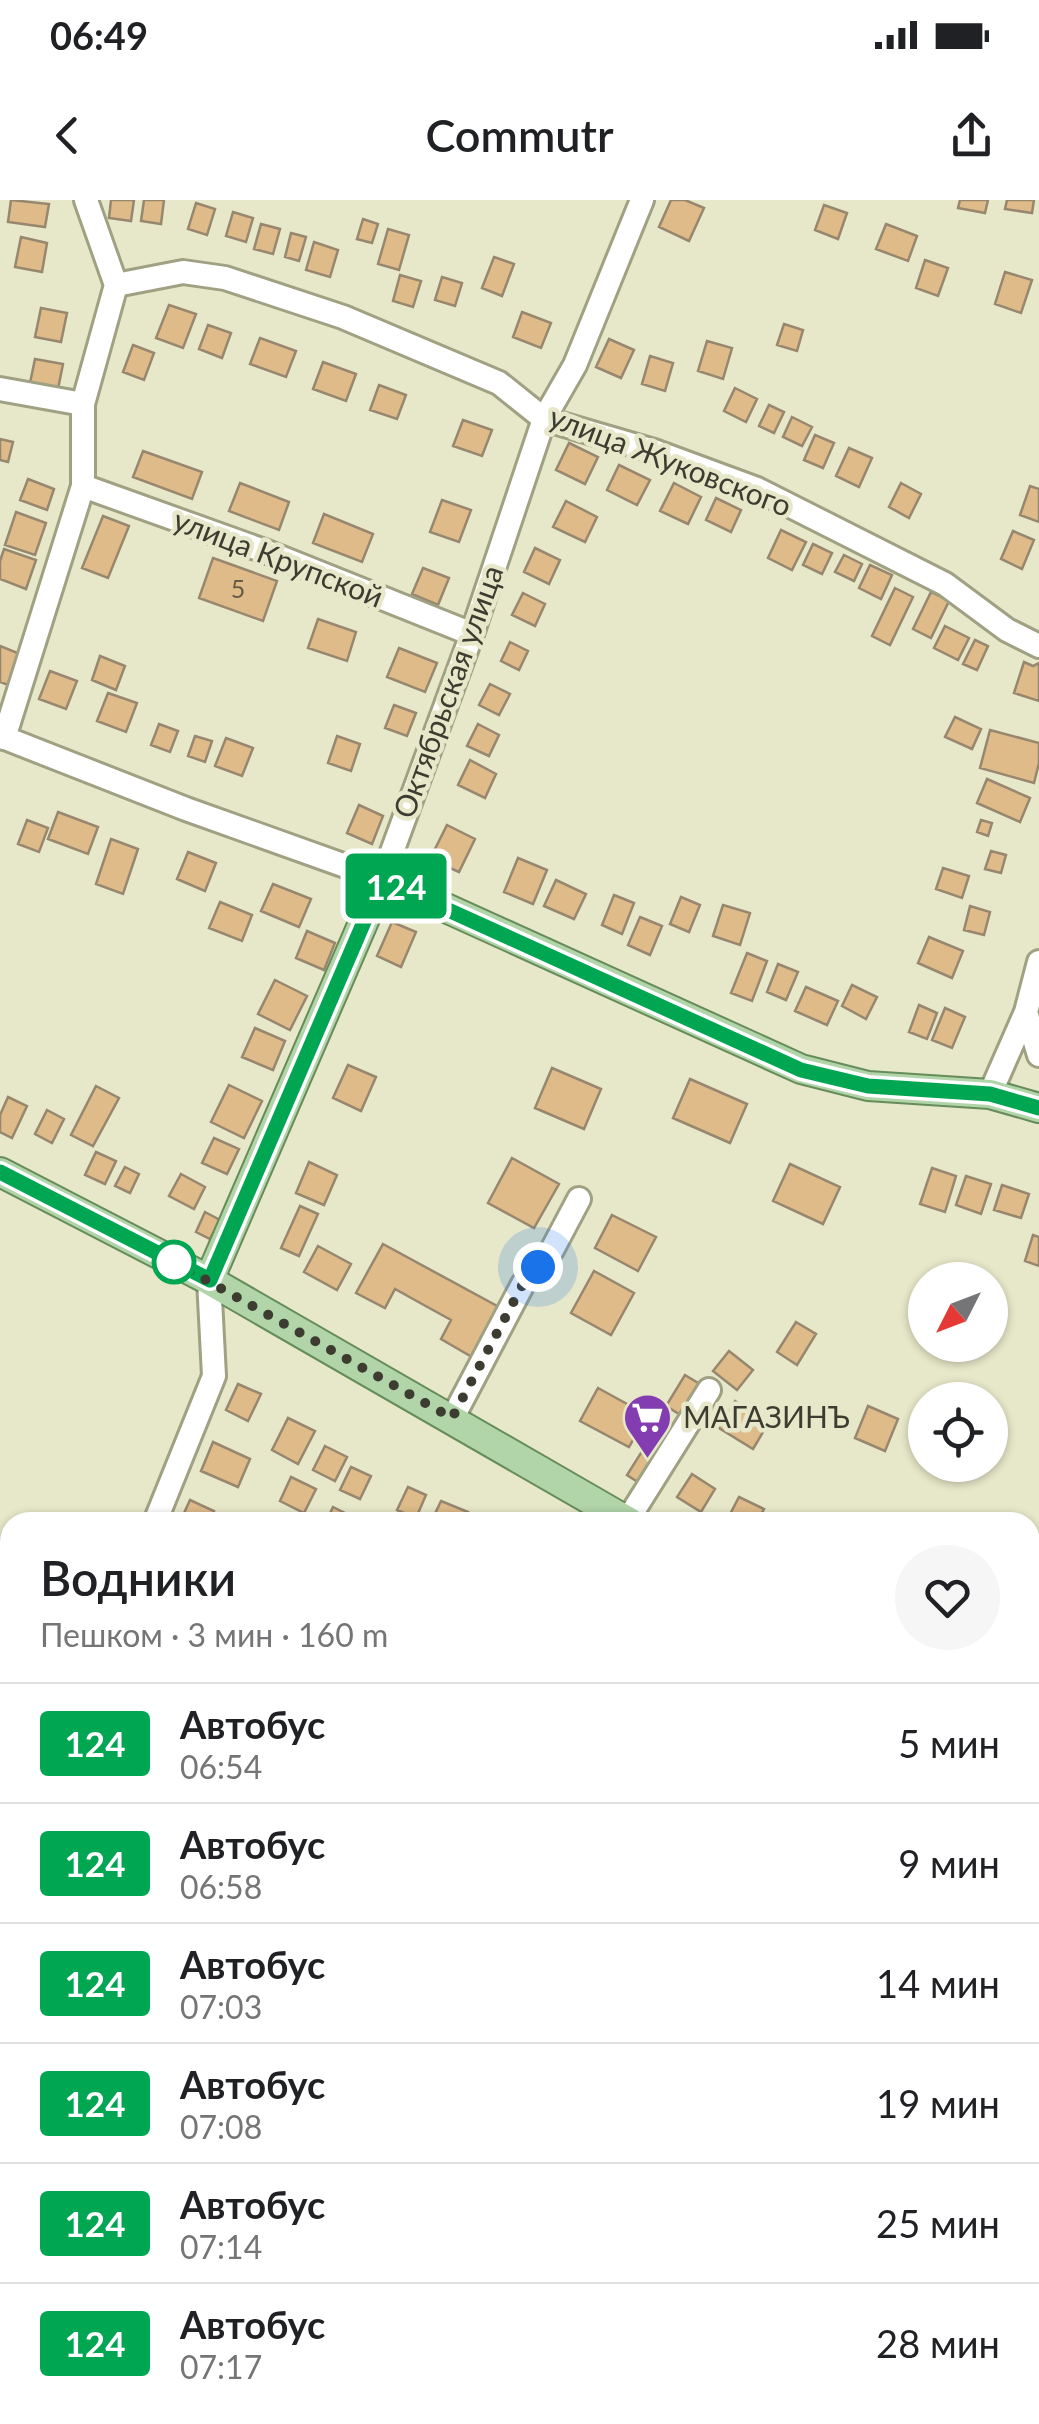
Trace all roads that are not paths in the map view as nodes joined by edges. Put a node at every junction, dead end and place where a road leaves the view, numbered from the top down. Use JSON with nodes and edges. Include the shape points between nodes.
{"nodes":[{"id":1,"x":86,"y":200,"type":"edge"},
{"id":2,"x":642,"y":200,"type":"edge"},
{"id":3,"x":116,"y":285,"type":"junction"},
{"id":4,"x":0,"y":389,"type":"edge"},
{"id":5,"x":84,"y":404,"type":"junction"},
{"id":6,"x":544,"y":418,"type":"junction"},
{"id":7,"x":84,"y":486,"type":"junction"},
{"id":8,"x":472,"y":634,"type":"junction"},
{"id":9,"x":1039,"y":646,"type":"edge"},
{"id":10,"x":2,"y":737,"type":"edge"},
{"id":11,"x":382,"y":880,"type":"junction"},
{"id":12,"x":1039,"y":962,"type":"edge"},
{"id":13,"x":1026,"y":1012,"type":"junction"},
{"id":14,"x":1039,"y":1056,"type":"edge"},
{"id":15,"x":990,"y":1094,"type":"junction"},
{"id":16,"x":1039,"y":1108,"type":"edge"},
{"id":17,"x":0,"y":1172,"type":"edge"},
{"id":18,"x":579,"y":1199,"type":"dead end"},
{"id":19,"x":210,"y":1280,"type":"junction"},
{"id":20,"x":709,"y":1390,"type":"dead end"},
{"id":21,"x":452,"y":1418,"type":"junction"},
{"id":22,"x":159,"y":1512,"type":"edge"},
{"id":23,"x":611,"y":1512,"type":"edge"},
{"id":24,"x":634,"y":1512,"type":"edge"}],
"edges":[{"from":1,"to":3,"type":"street"},
{"from":2,"to":6,"type":"street","name":"Октябрьская улица","via":[[575,365]]},
{"from":3,"to":5,"type":"street"},
{"from":3,"to":6,"type":"street","name":"улица Жуковского","via":[[183,272],[225,278],[342,317],[500,383]]},
{"from":4,"to":5,"type":"street"},
{"from":5,"to":7,"type":"street"},
{"from":6,"to":8,"type":"street","name":"Октябрьская улица"},
{"from":6,"to":9,"type":"street","name":"улица Жуковского","via":[[757,489],[946,584]]},
{"from":7,"to":8,"type":"street","name":"улица Крупской"},
{"from":7,"to":10,"type":"street"},
{"from":8,"to":11,"type":"street","name":"Октябрьская улица"},
{"from":10,"to":11,"type":"street"},
{"from":11,"to":15,"type":"main road","via":[[801,1070],[868,1086]]},
{"from":11,"to":19,"type":"main road","name":"Октябрьская улица"},
{"from":12,"to":13,"type":"street"},
{"from":13,"to":14,"type":"street"},
{"from":13,"to":15,"type":"street"},
{"from":15,"to":16,"type":"main road"},
{"from":17,"to":19,"type":"main road"},
{"from":18,"to":21,"type":"street","via":[[552,1250],[523,1284]]},
{"from":19,"to":21,"type":"main road"},
{"from":19,"to":22,"type":"street","name":"Октябрьская улица","via":[[214,1376]]},
{"from":20,"to":24,"type":"street"},
{"from":21,"to":23,"type":"main road"}]}
